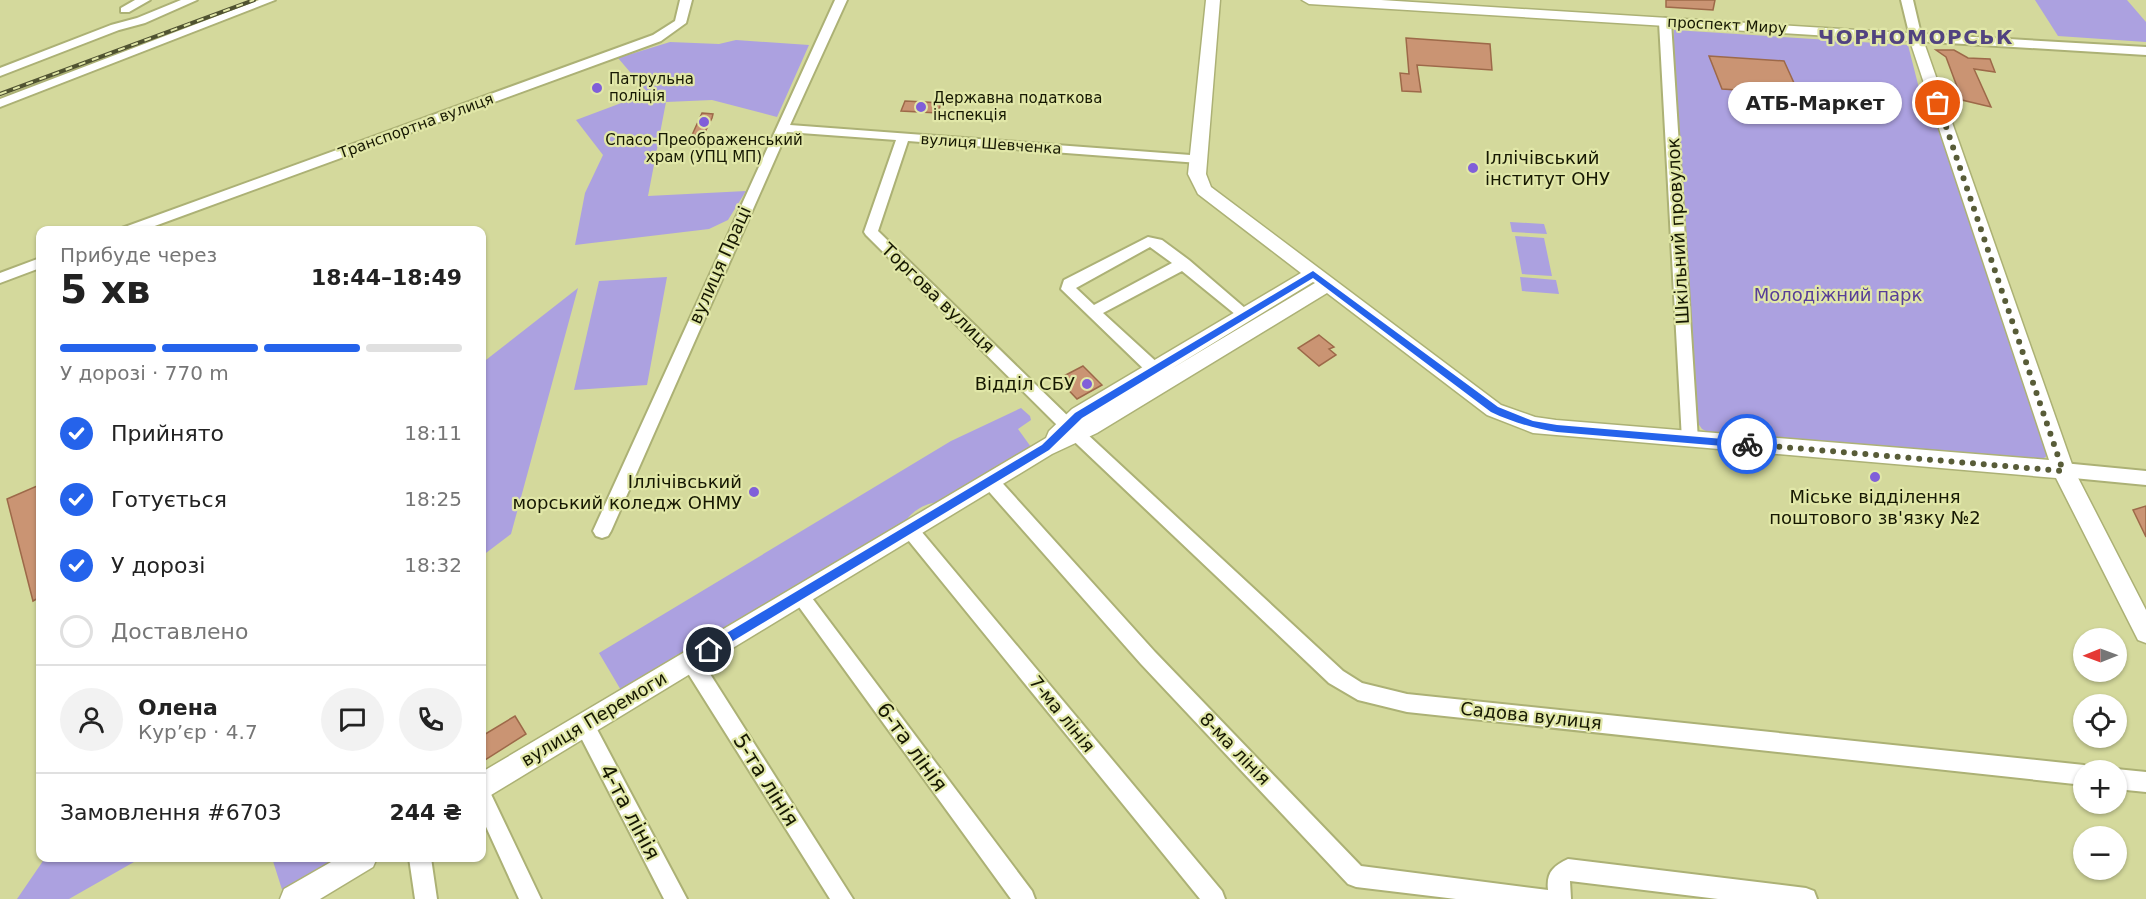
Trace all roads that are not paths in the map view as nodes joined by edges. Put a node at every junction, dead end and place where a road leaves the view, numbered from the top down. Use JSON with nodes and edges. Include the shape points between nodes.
{"nodes":[{"id":1,"x":144,"y":0,"type":"edge"},
{"id":2,"x":191,"y":0,"type":"edge"},
{"id":3,"x":269,"y":0,"type":"edge"},
{"id":4,"x":686,"y":0,"type":"edge"},
{"id":5,"x":841,"y":0,"type":"edge"},
{"id":6,"x":1214,"y":0,"type":"edge"},
{"id":7,"x":1309,"y":0,"type":"edge"},
{"id":8,"x":1907,"y":0,"type":"edge"},
{"id":9,"x":125,"y":10,"type":"dead end"},
{"id":10,"x":1665,"y":22,"type":"junction"},
{"id":11,"x":1916,"y":37,"type":"junction"},
{"id":12,"x":2146,"y":51,"type":"edge"},
{"id":13,"x":0,"y":72,"type":"edge"},
{"id":14,"x":0,"y":103,"type":"edge"},
{"id":15,"x":783,"y":128,"type":"junction"},
{"id":16,"x":903,"y":138,"type":"junction"},
{"id":17,"x":1198,"y":159,"type":"junction"},
{"id":18,"x":142,"y":226,"type":"edge"},
{"id":19,"x":1184,"y":263,"type":"junction"},
{"id":20,"x":36,"y":264,"type":"edge"},
{"id":21,"x":0,"y":278,"type":"edge"},
{"id":22,"x":1320,"y":279,"type":"junction"},
{"id":23,"x":1093,"y":312,"type":"junction"},
{"id":24,"x":1246,"y":315,"type":"junction"},
{"id":25,"x":1155,"y":370,"type":"junction"},
{"id":26,"x":1072,"y":429,"type":"junction"},
{"id":27,"x":1690,"y":440,"type":"junction"},
{"id":28,"x":2063,"y":471,"type":"junction"},
{"id":29,"x":2146,"y":478,"type":"edge"},
{"id":30,"x":990,"y":481,"type":"junction"},
{"id":31,"x":910,"y":530,"type":"junction"},
{"id":32,"x":602,"y":531,"type":"dead end"},
{"id":33,"x":800,"y":596,"type":"junction"},
{"id":34,"x":2146,"y":633,"type":"edge"},
{"id":35,"x":691,"y":661,"type":"junction"},
{"id":36,"x":584,"y":724,"type":"junction"},
{"id":37,"x":2073,"y":774,"type":"edge"},
{"id":38,"x":2127,"y":780,"type":"edge"},
{"id":39,"x":2146,"y":782,"type":"edge"},
{"id":40,"x":486,"y":784,"type":"edge"},
{"id":41,"x":486,"y":806,"type":"edge"},
{"id":42,"x":357,"y":862,"type":"edge"},
{"id":43,"x":421,"y":862,"type":"edge"},
{"id":44,"x":294,"y":899,"type":"edge"},
{"id":45,"x":426,"y":899,"type":"edge"},
{"id":46,"x":530,"y":899,"type":"edge"},
{"id":47,"x":676,"y":899,"type":"edge"},
{"id":48,"x":842,"y":899,"type":"edge"},
{"id":49,"x":1024,"y":899,"type":"edge"},
{"id":50,"x":1214,"y":899,"type":"edge"},
{"id":51,"x":1543,"y":899,"type":"edge"},
{"id":52,"x":1560,"y":899,"type":"edge"},
{"id":53,"x":1806,"y":899,"type":"edge"}],
"edges":[{"from":1,"to":9,"type":"street"},
{"from":2,"to":13,"type":"street"},
{"from":3,"to":14,"type":"street"},
{"from":4,"to":18,"type":"street","name":"Транспортна вулиця","via":[[680,23],[657,38]]},
{"from":5,"to":15,"type":"street","name":"вулиця Праці"},
{"from":6,"to":17,"type":"main road"},
{"from":7,"to":10,"type":"main road","name":"проспект Миру"},
{"from":8,"to":11,"type":"street"},
{"from":10,"to":11,"type":"main road","name":"проспект Миру"},
{"from":10,"to":27,"type":"street","name":"Шкільний провулок"},
{"from":11,"to":12,"type":"street","name":"проспект Миру"},
{"from":11,"to":28,"type":"main road"},
{"from":15,"to":16,"type":"street","name":"вулиця Шевченка"},
{"from":15,"to":32,"type":"street","name":"вулиця Праці"},
{"from":16,"to":17,"type":"street","name":"вулиця Шевченка"},
{"from":16,"to":26,"type":"street","name":"Торгова вулиця","via":[[871,232]]},
{"from":17,"to":22,"type":"main road","via":[[1197,174],[1204,190]]},
{"from":19,"to":23,"type":"street"},
{"from":19,"to":23,"type":"street","via":[[1157,243],[1148,242],[1067,287]]},
{"from":19,"to":24,"type":"street"},
{"from":20,"to":21,"type":"street"},
{"from":22,"to":24,"type":"main road","name":"вулиця Перемоги"},
{"from":22,"to":26,"type":"main road","name":"вулиця Перемоги"},
{"from":22,"to":27,"type":"main road","via":[[1494,410],[1512,418],[1557,428]]},
{"from":23,"to":25,"type":"street"},
{"from":24,"to":25,"type":"main road","name":"вулиця Перемоги"},
{"from":25,"to":26,"type":"main road","name":"вулиця Перемоги"},
{"from":26,"to":30,"type":"main road","name":"вулиця Перемоги"},
{"from":26,"to":37,"type":"street","name":"Садова вулиця","via":[[1336,678],[1358,691],[1407,703]]},
{"from":27,"to":28,"type":"main road"},
{"from":28,"to":29,"type":"street"},
{"from":28,"to":34,"type":"main road"},
{"from":30,"to":31,"type":"main road","name":"вулиця Перемоги"},
{"from":30,"to":51,"type":"street","name":"8-ма лінія","via":[[1148,658],[1356,876]]},
{"from":31,"to":33,"type":"main road","name":"вулиця Перемоги"},
{"from":31,"to":50,"type":"street","name":"7-ма лінія"},
{"from":33,"to":35,"type":"main road","name":"вулиця Перемоги"},
{"from":33,"to":49,"type":"street","name":"6-та лінія"},
{"from":35,"to":36,"type":"main road","name":"вулиця Перемоги"},
{"from":35,"to":48,"type":"street","name":"5-та лінія"},
{"from":36,"to":40,"type":"main road","name":"вулиця Перемоги"},
{"from":36,"to":47,"type":"street","name":"4-та лінія"},
{"from":38,"to":39,"type":"street"},
{"from":41,"to":46,"type":"street"},
{"from":42,"to":44,"type":"main road"},
{"from":43,"to":45,"type":"street"},
{"from":52,"to":53,"type":"street","via":[[1559,876],[1568,870]]}]}
